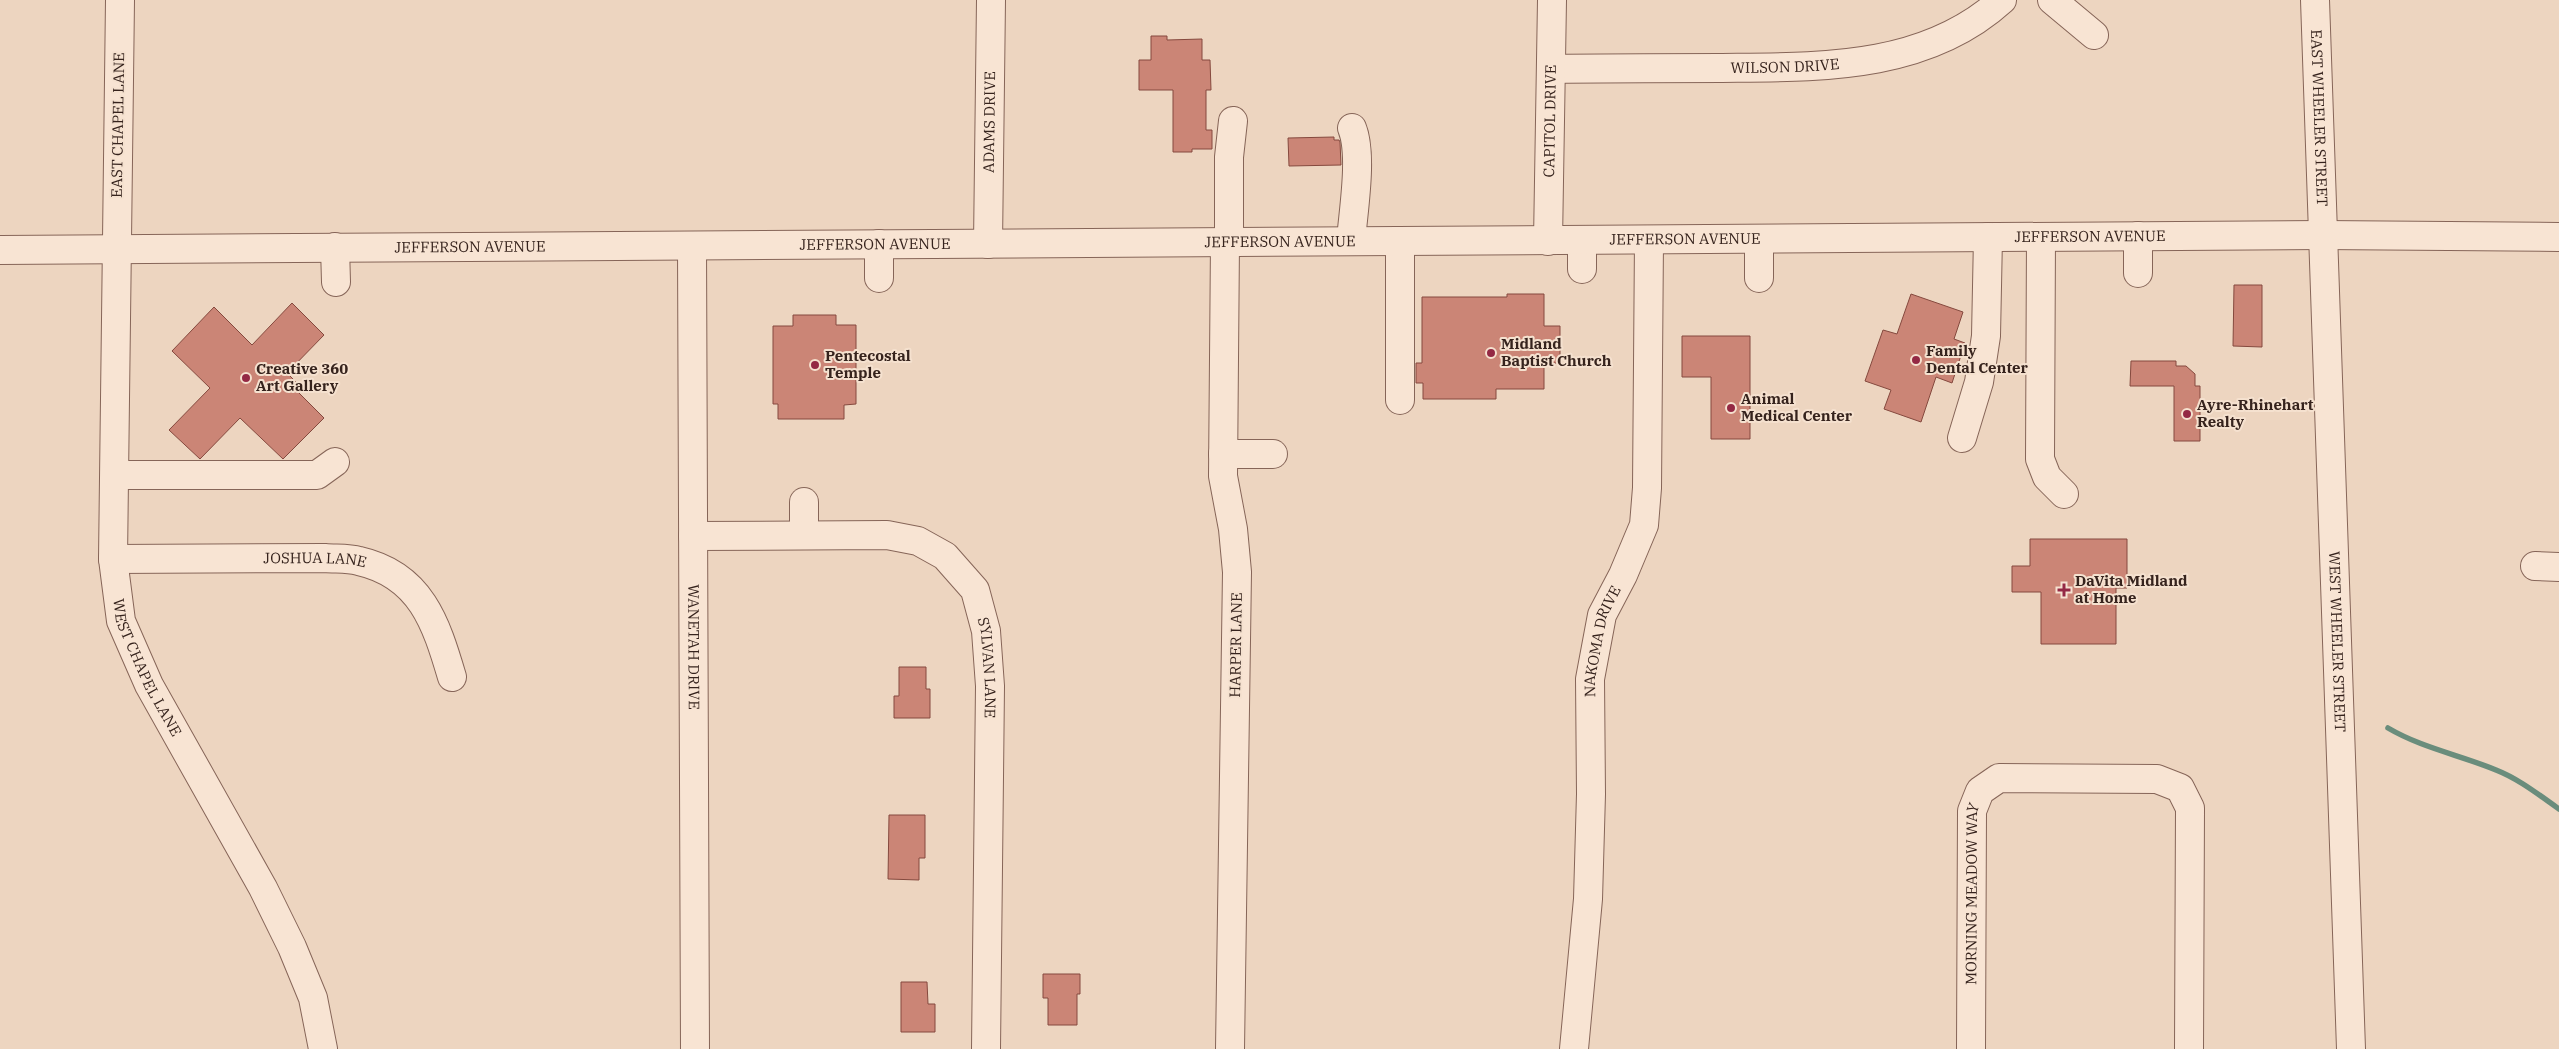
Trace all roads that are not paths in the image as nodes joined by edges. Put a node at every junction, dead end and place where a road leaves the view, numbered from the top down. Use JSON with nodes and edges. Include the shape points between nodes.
{"nodes":[{"id":1,"x":120,"y":0,"type":"edge"},
{"id":2,"x":992,"y":0,"type":"edge"},
{"id":3,"x":1552,"y":0,"type":"edge"},
{"id":4,"x":2002,"y":0,"type":"edge"},
{"id":5,"x":2052,"y":0,"type":"edge"},
{"id":6,"x":2315,"y":0,"type":"edge"},
{"id":7,"x":2094,"y":35,"type":"dead end"},
{"id":8,"x":1551,"y":69,"type":"junction"},
{"id":9,"x":1234,"y":121,"type":"dead end"},
{"id":10,"x":1352,"y":128,"type":"dead end"},
{"id":11,"x":2323,"y":235,"type":"junction"},
{"id":12,"x":2138,"y":236,"type":"junction"},
{"id":13,"x":1988,"y":237,"type":"junction"},
{"id":14,"x":2042,"y":237,"type":"junction"},
{"id":15,"x":2559,"y":237,"type":"edge"},
{"id":16,"x":1759,"y":239,"type":"junction"},
{"id":17,"x":1649,"y":240,"type":"junction"},
{"id":18,"x":1351,"y":241,"type":"junction"},
{"id":19,"x":1400,"y":241,"type":"junction"},
{"id":20,"x":1548,"y":241,"type":"junction"},
{"id":21,"x":1582,"y":241,"type":"junction"},
{"id":22,"x":1227,"y":242,"type":"junction"},
{"id":23,"x":879,"y":244,"type":"junction"},
{"id":24,"x":988,"y":244,"type":"junction"},
{"id":25,"x":692,"y":246,"type":"junction"},
{"id":26,"x":335,"y":247,"type":"junction"},
{"id":27,"x":0,"y":250,"type":"edge"},
{"id":28,"x":117,"y":250,"type":"junction"},
{"id":29,"x":1582,"y":269,"type":"dead end"},
{"id":30,"x":2138,"y":273,"type":"dead end"},
{"id":31,"x":879,"y":278,"type":"dead end"},
{"id":32,"x":1759,"y":278,"type":"dead end"},
{"id":33,"x":336,"y":282,"type":"dead end"},
{"id":34,"x":1398,"y":396,"type":"dead end"},
{"id":35,"x":1962,"y":438,"type":"dead end"},
{"id":36,"x":1223,"y":454,"type":"junction"},
{"id":37,"x":1272,"y":454,"type":"dead end"},
{"id":38,"x":335,"y":462,"type":"dead end"},
{"id":39,"x":115,"y":475,"type":"junction"},
{"id":40,"x":2064,"y":494,"type":"dead end"},
{"id":41,"x":804,"y":502,"type":"dead end"},
{"id":42,"x":804,"y":535,"type":"junction"},
{"id":43,"x":693,"y":536,"type":"junction"},
{"id":44,"x":113,"y":559,"type":"junction"},
{"id":45,"x":452,"y":676,"type":"dead end"},
{"id":46,"x":323,"y":1049,"type":"edge"},
{"id":47,"x":695,"y":1049,"type":"edge"},
{"id":48,"x":986,"y":1049,"type":"edge"},
{"id":49,"x":1230,"y":1049,"type":"edge"},
{"id":50,"x":1574,"y":1049,"type":"edge"},
{"id":51,"x":1971,"y":1049,"type":"edge"},
{"id":52,"x":2189,"y":1049,"type":"edge"},
{"id":53,"x":2351,"y":1049,"type":"edge"}],
"edges":[{"from":1,"to":28,"type":"street","name":"EAST CHAPEL LANE"},
{"from":2,"to":24,"type":"street","name":"ADAMS DRIVE"},
{"from":3,"to":8,"type":"street","name":"CAPITOL DRIVE"},
{"from":4,"to":8,"type":"street","name":"WILSON DRIVE","via":[[1981,19],[1927,45],[1871,61],[1812,67]]},
{"from":5,"to":7,"type":"street"},
{"from":6,"to":11,"type":"street","name":"EAST WHEELER STREET"},
{"from":8,"to":20,"type":"street","name":"CAPITOL DRIVE"},
{"from":9,"to":22,"type":"street","name":"HARPER LANE","via":[[1229,158]]},
{"from":10,"to":18,"type":"street","via":[[1356,138],[1357,163]]},
{"from":11,"to":12,"type":"street","name":"JEFFERSON AVENUE"},
{"from":11,"to":15,"type":"street","name":"JEFFERSON AVENUE"},
{"from":11,"to":53,"type":"street","name":"WEST WHEELER STREET"},
{"from":12,"to":14,"type":"street","name":"JEFFERSON AVENUE"},
{"from":12,"to":30,"type":"street"},
{"from":13,"to":14,"type":"street","name":"JEFFERSON AVENUE"},
{"from":13,"to":16,"type":"street","name":"JEFFERSON AVENUE"},
{"from":13,"to":35,"type":"street","via":[[1986,336],[1979,382]]},
{"from":14,"to":40,"type":"street","via":[[2040,459],[2047,477]]},
{"from":16,"to":17,"type":"street","name":"JEFFERSON AVENUE"},
{"from":16,"to":32,"type":"street"},
{"from":17,"to":21,"type":"street","name":"JEFFERSON AVENUE"},
{"from":17,"to":50,"type":"street","name":"NAKOMA DRIVE","via":[[1644,525],[1602,615],[1590,679],[1588,899]]},
{"from":18,"to":19,"type":"street","name":"JEFFERSON AVENUE"},
{"from":18,"to":22,"type":"street","name":"JEFFERSON AVENUE"},
{"from":19,"to":20,"type":"street","name":"JEFFERSON AVENUE"},
{"from":19,"to":34,"type":"street"},
{"from":20,"to":21,"type":"street","name":"JEFFERSON AVENUE"},
{"from":21,"to":29,"type":"street"},
{"from":22,"to":24,"type":"street","name":"JEFFERSON AVENUE"},
{"from":22,"to":36,"type":"street","name":"HARPER LANE"},
{"from":23,"to":24,"type":"street","name":"JEFFERSON AVENUE"},
{"from":23,"to":25,"type":"street","name":"JEFFERSON AVENUE"},
{"from":23,"to":31,"type":"street"},
{"from":25,"to":26,"type":"street","name":"JEFFERSON AVENUE"},
{"from":25,"to":43,"type":"street","name":"WANETAH DRIVE"},
{"from":26,"to":28,"type":"street","name":"JEFFERSON AVENUE"},
{"from":26,"to":33,"type":"street"},
{"from":27,"to":28,"type":"street","name":"JEFFERSON AVENUE"},
{"from":28,"to":39,"type":"street","name":"WEST CHAPEL LANE"},
{"from":36,"to":37,"type":"street"},
{"from":36,"to":49,"type":"street","name":"HARPER LANE","via":[[1223,476],[1234,529],[1237,572]]},
{"from":38,"to":39,"type":"street","via":[[316,475]]},
{"from":39,"to":44,"type":"street","name":"WEST CHAPEL LANE"},
{"from":41,"to":42,"type":"street"},
{"from":42,"to":43,"type":"street","name":"SYLVAN LANE"},
{"from":42,"to":48,"type":"street","name":"SYLVAN LANE","via":[[887,535],[918,541],[945,556],[975,590],[986,631],[990,686]]},
{"from":43,"to":47,"type":"street","name":"WANETAH DRIVE"},
{"from":44,"to":45,"type":"street","name":"JOSHUA LANE","via":[[325,558],[359,561],[384,570],[423,603],[437,629]]},
{"from":44,"to":46,"type":"street","name":"WEST CHAPEL LANE","via":[[121,620],[149,685],[263,888],[292,947],[313,998]]},
{"from":51,"to":52,"type":"street","name":"MORNING MEADOW WAY","via":[[1972,811],[1980,791],[1999,778],[2008,778],[2157,779],[2180,788],[2190,808]]}]}
